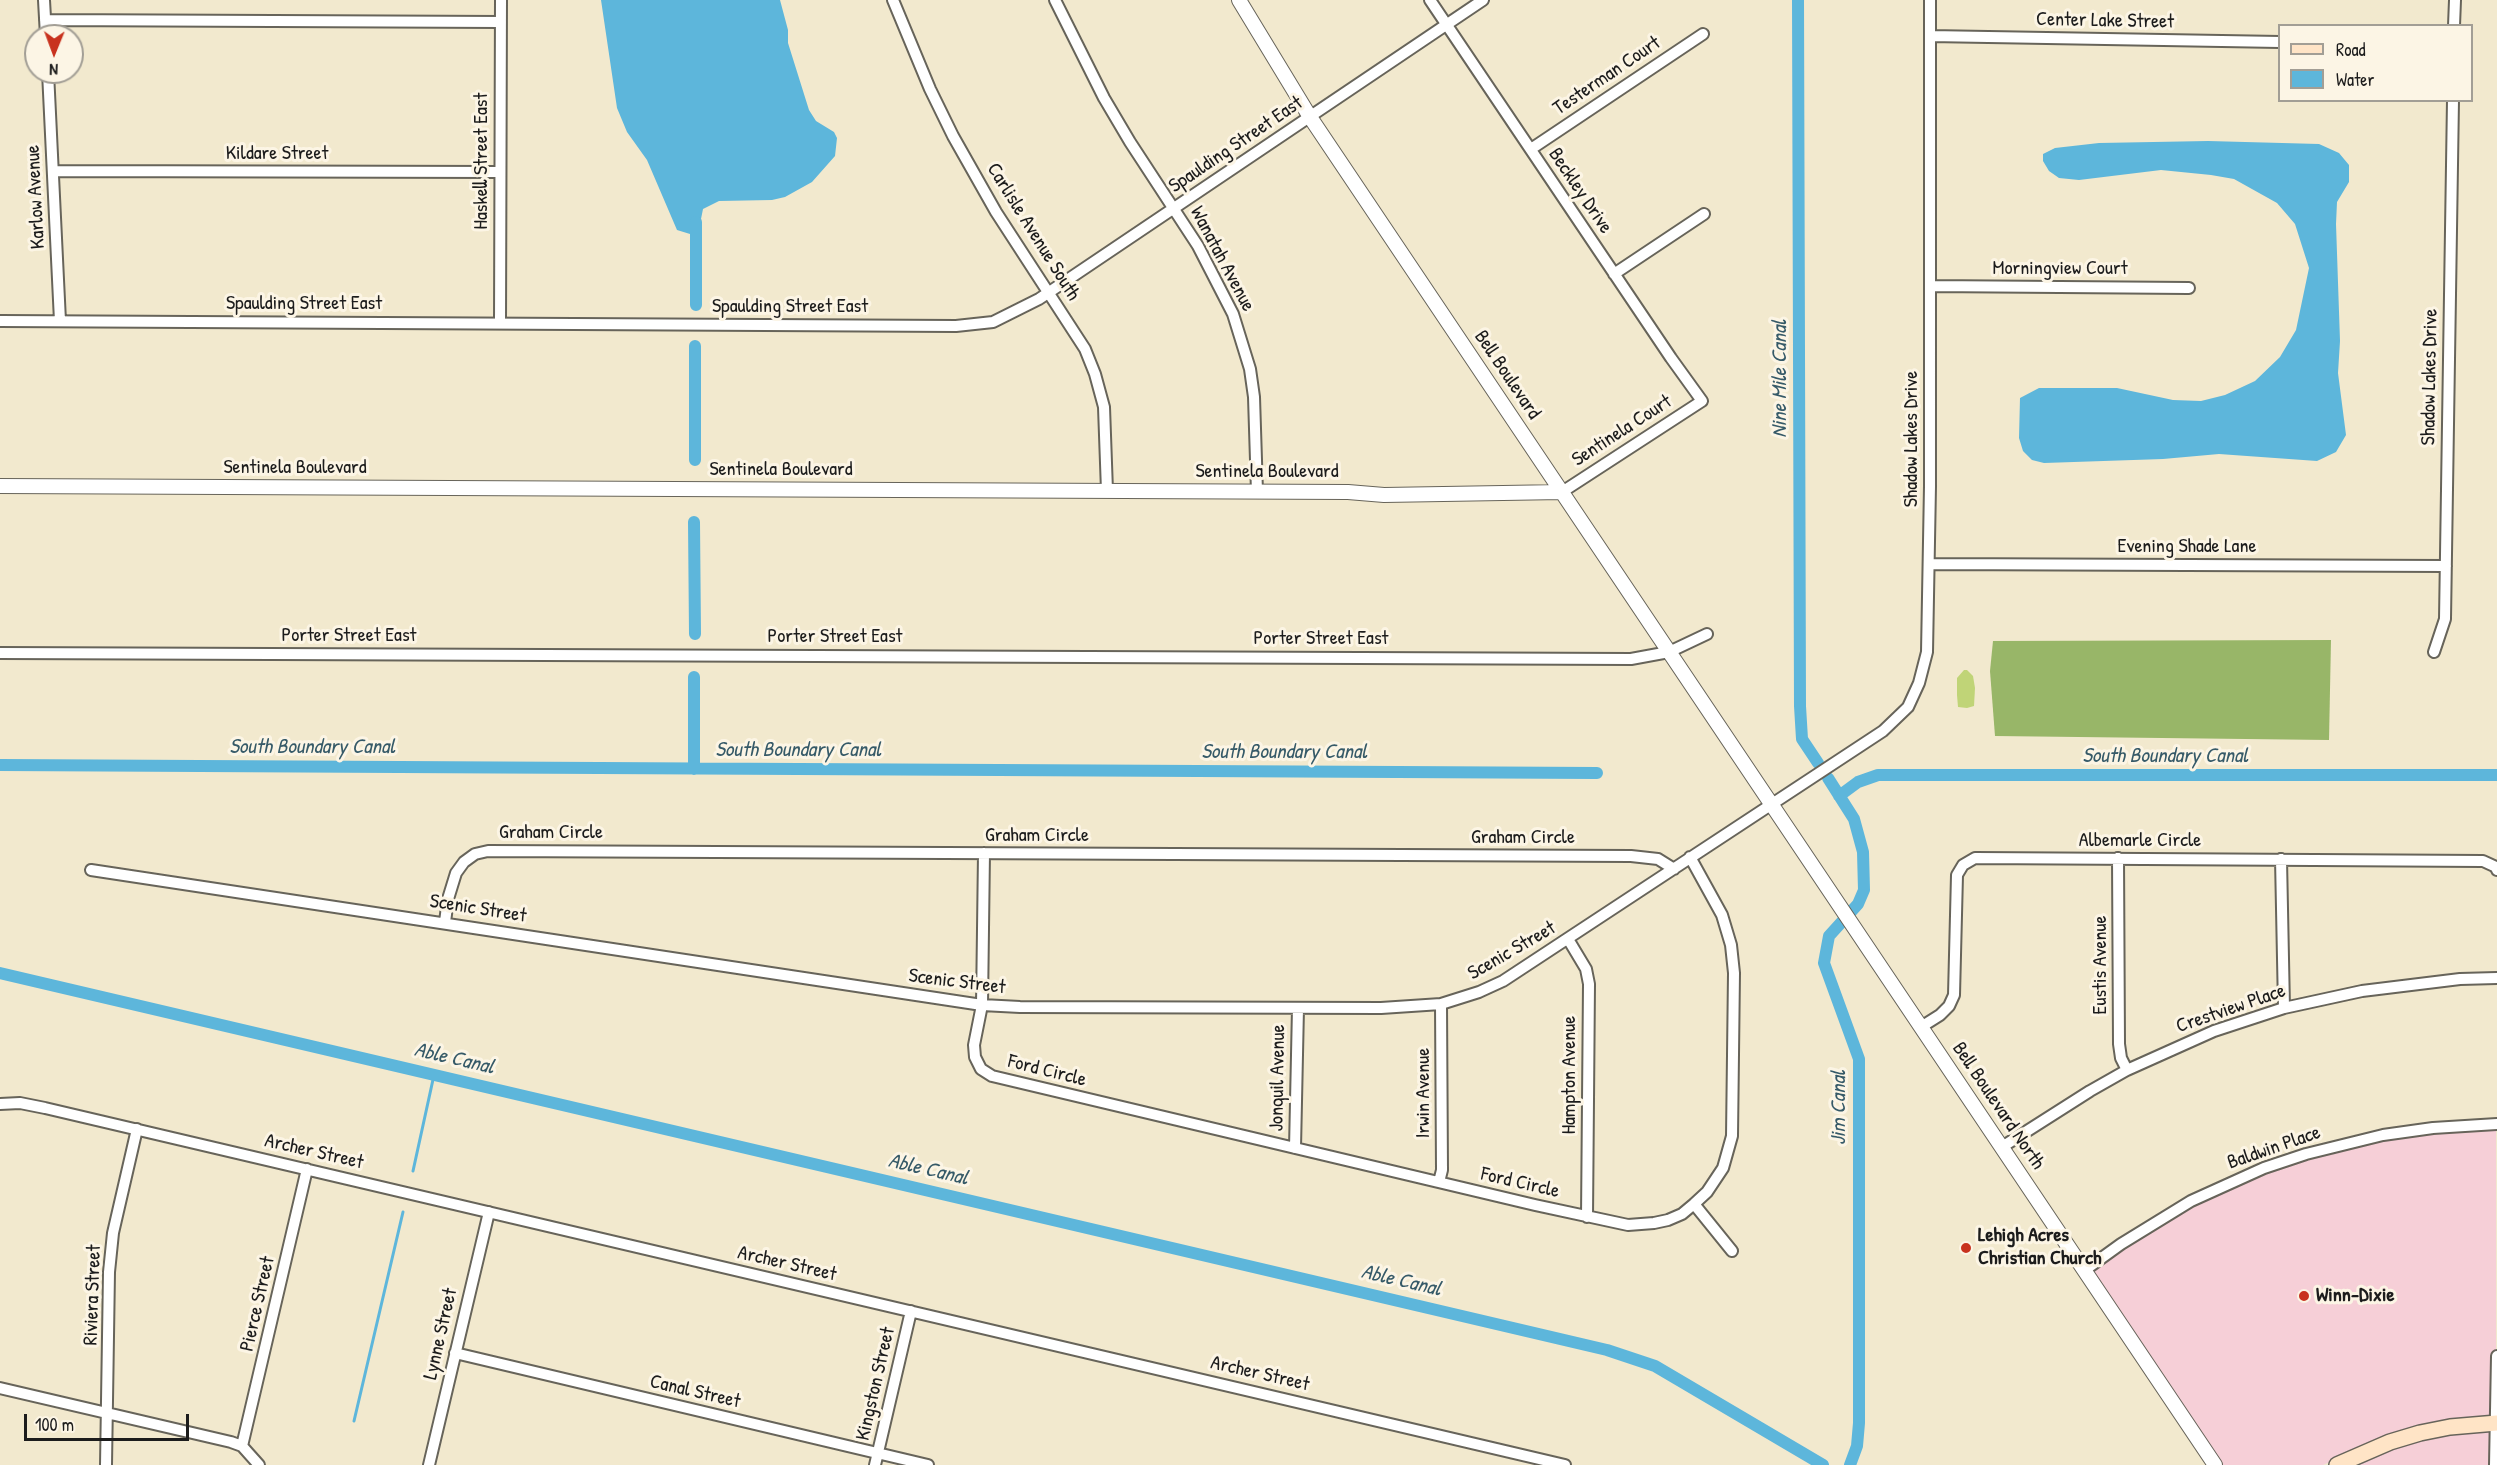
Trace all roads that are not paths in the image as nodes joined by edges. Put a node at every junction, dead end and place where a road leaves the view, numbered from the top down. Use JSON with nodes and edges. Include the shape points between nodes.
{"nodes":[{"id":1,"x":44,"y":0,"type":"edge"},
{"id":2,"x":501,"y":0,"type":"edge"},
{"id":3,"x":893,"y":0,"type":"edge"},
{"id":4,"x":1055,"y":0,"type":"edge"},
{"id":5,"x":1239,"y":0,"type":"edge"},
{"id":6,"x":1430,"y":0,"type":"edge"},
{"id":7,"x":1483,"y":0,"type":"edge"},
{"id":8,"x":1930,"y":0,"type":"edge"},
{"id":9,"x":2455,"y":0,"type":"edge"},
{"id":10,"x":45,"y":20,"type":"junction"},
{"id":11,"x":501,"y":22,"type":"junction"},
{"id":12,"x":45,"y":24,"type":"edge"},
{"id":13,"x":2454,"y":24,"type":"edge"},
{"id":14,"x":1447,"y":25,"type":"junction"},
{"id":15,"x":1703,"y":34,"type":"dead end"},
{"id":16,"x":1930,"y":36,"type":"junction"},
{"id":17,"x":2278,"y":42,"type":"edge"},
{"id":18,"x":49,"y":84,"type":"edge"},
{"id":19,"x":2452,"y":102,"type":"edge"},
{"id":20,"x":1310,"y":117,"type":"junction"},
{"id":21,"x":1530,"y":149,"type":"junction"},
{"id":22,"x":53,"y":171,"type":"junction"},
{"id":23,"x":500,"y":172,"type":"junction"},
{"id":24,"x":1174,"y":207,"type":"junction"},
{"id":25,"x":1704,"y":214,"type":"dead end"},
{"id":26,"x":1614,"y":274,"type":"junction"},
{"id":27,"x":1930,"y":286,"type":"junction"},
{"id":28,"x":2189,"y":288,"type":"dead end"},
{"id":29,"x":1048,"y":292,"type":"junction"},
{"id":30,"x":0,"y":321,"type":"edge"},
{"id":31,"x":60,"y":321,"type":"junction"},
{"id":32,"x":500,"y":323,"type":"junction"},
{"id":33,"x":1702,"y":401,"type":"joint"},
{"id":34,"x":0,"y":486,"type":"edge"},
{"id":35,"x":1107,"y":491,"type":"junction"},
{"id":36,"x":1257,"y":492,"type":"junction"},
{"id":37,"x":1562,"y":492,"type":"junction"},
{"id":38,"x":1929,"y":564,"type":"junction"},
{"id":39,"x":2446,"y":566,"type":"junction"},
{"id":40,"x":1707,"y":634,"type":"dead end"},
{"id":41,"x":1670,"y":652,"type":"junction"},
{"id":42,"x":2434,"y":652,"type":"dead end"},
{"id":43,"x":0,"y":653,"type":"edge"},
{"id":44,"x":1748,"y":770,"type":"joint"},
{"id":45,"x":1772,"y":805,"type":"junction"},
{"id":46,"x":984,"y":853,"type":"junction"},
{"id":47,"x":1690,"y":857,"type":"junction"},
{"id":48,"x":2118,"y":858,"type":"junction"},
{"id":49,"x":2281,"y":859,"type":"junction"},
{"id":50,"x":1674,"y":868,"type":"junction"},
{"id":51,"x":2496,"y":869,"type":"edge"},
{"id":52,"x":91,"y":870,"type":"dead end"},
{"id":53,"x":445,"y":922,"type":"junction"},
{"id":54,"x":1568,"y":939,"type":"junction"},
{"id":55,"x":2497,"y":978,"type":"edge"},
{"id":56,"x":1441,"y":1004,"type":"junction"},
{"id":57,"x":982,"y":1005,"type":"junction"},
{"id":58,"x":1298,"y":1008,"type":"junction"},
{"id":59,"x":2284,"y":1008,"type":"junction"},
{"id":60,"x":1921,"y":1027,"type":"junction"},
{"id":61,"x":2127,"y":1070,"type":"junction"},
{"id":62,"x":0,"y":1104,"type":"edge"},
{"id":63,"x":2497,"y":1124,"type":"edge"},
{"id":64,"x":137,"y":1130,"type":"junction"},
{"id":65,"x":2002,"y":1147,"type":"junction"},
{"id":66,"x":1295,"y":1148,"type":"junction"},
{"id":67,"x":307,"y":1169,"type":"junction"},
{"id":68,"x":1439,"y":1182,"type":"junction"},
{"id":69,"x":1694,"y":1204,"type":"junction"},
{"id":70,"x":489,"y":1212,"type":"junction"},
{"id":71,"x":1587,"y":1217,"type":"junction"},
{"id":72,"x":1732,"y":1251,"type":"dead end"},
{"id":73,"x":2085,"y":1270,"type":"junction"},
{"id":74,"x":911,"y":1311,"type":"junction"},
{"id":75,"x":455,"y":1353,"type":"junction"},
{"id":76,"x":2497,"y":1356,"type":"edge"},
{"id":77,"x":0,"y":1388,"type":"edge"},
{"id":78,"x":107,"y":1412,"type":"junction"},
{"id":79,"x":2496,"y":1423,"type":"edge"},
{"id":80,"x":242,"y":1446,"type":"junction"},
{"id":81,"x":878,"y":1453,"type":"junction"},
{"id":82,"x":106,"y":1465,"type":"edge"},
{"id":83,"x":260,"y":1465,"type":"edge"},
{"id":84,"x":429,"y":1465,"type":"edge"},
{"id":85,"x":875,"y":1465,"type":"edge"},
{"id":86,"x":928,"y":1465,"type":"edge"},
{"id":87,"x":1565,"y":1465,"type":"edge"},
{"id":88,"x":2215,"y":1465,"type":"edge"},
{"id":89,"x":2337,"y":1465,"type":"edge"},
{"id":90,"x":2495,"y":1465,"type":"edge"}],
"edges":[{"from":1,"to":10,"type":"street"},
{"from":2,"to":11,"type":"street","name":"Haskell Street East"},
{"from":3,"to":29,"type":"street","name":"Carlisle Avenue South","via":[[953,136]]},
{"from":4,"to":24,"type":"street","name":"Wanatah Avenue","via":[[1104,98]]},
{"from":5,"to":20,"type":"street","name":"Bell Boulevard"},
{"from":6,"to":14,"type":"street","name":"Beckley Drive"},
{"from":7,"to":14,"type":"street","name":"Spaulding Street East"},
{"from":8,"to":16,"type":"street","name":"Shadow Lakes Drive"},
{"from":9,"to":13,"type":"street"},
{"from":10,"to":11,"type":"street"},
{"from":10,"to":12,"type":"street"},
{"from":11,"to":23,"type":"street","name":"Haskell Street East"},
{"from":14,"to":20,"type":"street","name":"Spaulding Street East"},
{"from":14,"to":21,"type":"street","name":"Beckley Drive"},
{"from":15,"to":21,"type":"street","name":"Testerman Court"},
{"from":16,"to":17,"type":"street","name":"Center Lake Street"},
{"from":16,"to":27,"type":"street","name":"Shadow Lakes Drive"},
{"from":18,"to":22,"type":"street","name":"Karlow Avenue"},
{"from":19,"to":39,"type":"street","name":"Shadow Lakes Drive"},
{"from":20,"to":24,"type":"street","name":"Spaulding Street East"},
{"from":20,"to":37,"type":"street","name":"Bell Boulevard"},
{"from":21,"to":26,"type":"street","name":"Beckley Drive"},
{"from":22,"to":23,"type":"street","name":"Kildare Street"},
{"from":22,"to":31,"type":"street","name":"Karlow Avenue"},
{"from":23,"to":32,"type":"street","name":"Haskell Street East"},
{"from":24,"to":29,"type":"street","name":"Spaulding Street East"},
{"from":24,"to":36,"type":"street","name":"Wanatah Avenue","via":[[1228,300],[1243,341],[1254,397]]},
{"from":25,"to":26,"type":"street"},
{"from":26,"to":33,"type":"street","name":"Beckley Drive"},
{"from":27,"to":28,"type":"street","name":"Morningview Court"},
{"from":27,"to":38,"type":"street","name":"Shadow Lakes Drive"},
{"from":29,"to":32,"type":"street","name":"Spaulding Street East","via":[[1013,313],[982,324]]},
{"from":29,"to":35,"type":"street","name":"Carlisle Avenue South","via":[[1085,349],[1100,390],[1106,424]]},
{"from":30,"to":31,"type":"street","name":"Spaulding Street East"},
{"from":31,"to":32,"type":"street","name":"Spaulding Street East"},
{"from":33,"to":37,"type":"street","name":"Sentinela Court"},
{"from":34,"to":35,"type":"street","name":"Sentinela Boulevard"},
{"from":35,"to":36,"type":"street","name":"Sentinela Boulevard"},
{"from":36,"to":37,"type":"street","name":"Sentinela Boulevard","via":[[1384,495]]},
{"from":37,"to":41,"type":"street","name":"Bell Boulevard"},
{"from":38,"to":39,"type":"street","name":"Evening Shade Lane"},
{"from":38,"to":45,"type":"street","name":"Shadow Lakes Drive","via":[[1928,652],[1908,707],[1883,731]]},
{"from":39,"to":42,"type":"street","name":"Shadow Lakes Drive","via":[[2445,619]]},
{"from":40,"to":41,"type":"street","name":"Porter Street East"},
{"from":41,"to":43,"type":"street","name":"Porter Street East","via":[[1631,658]]},
{"from":41,"to":44,"type":"street","name":"Bell Boulevard"},
{"from":44,"to":45,"type":"street","name":"Bell Boulevard North"},
{"from":45,"to":47,"type":"street","name":"Scenic Street"},
{"from":45,"to":60,"type":"street","name":"Bell Boulevard North"},
{"from":46,"to":50,"type":"street","name":"Graham Circle","via":[[1631,856],[1658,860]]},
{"from":46,"to":53,"type":"street","name":"Graham Circle","via":[[488,851],[475,854],[456,873]]},
{"from":46,"to":57,"type":"street"},
{"from":47,"to":50,"type":"street","name":"Scenic Street"},
{"from":47,"to":69,"type":"street","name":"Ford Circle","via":[[1722,915],[1734,974],[1732,1136],[1723,1168]]},
{"from":48,"to":49,"type":"street","name":"Albemarle Circle"},
{"from":48,"to":60,"type":"street","name":"Albemarle Circle","via":[[1975,858],[1963,865],[1957,881],[1954,995],[1940,1015]]},
{"from":48,"to":61,"type":"street","name":"Eustis Avenue","via":[[2119,1044]]},
{"from":49,"to":51,"type":"street","name":"Albemarle Circle","via":[[2483,861]]},
{"from":49,"to":59,"type":"street"},
{"from":50,"to":54,"type":"street","name":"Scenic Street"},
{"from":52,"to":53,"type":"street","name":"Scenic Street"},
{"from":53,"to":57,"type":"street","name":"Scenic Street"},
{"from":54,"to":56,"type":"street","name":"Scenic Street","via":[[1503,981]]},
{"from":54,"to":71,"type":"street","name":"Hampton Avenue","via":[[1586,969],[1589,984]]},
{"from":55,"to":59,"type":"street","name":"Crestview Place","via":[[2373,989]]},
{"from":56,"to":58,"type":"street","name":"Scenic Street"},
{"from":56,"to":68,"type":"street","name":"Irwin Avenue"},
{"from":57,"to":58,"type":"street","name":"Scenic Street"},
{"from":57,"to":66,"type":"street","name":"Ford Circle","via":[[975,1057],[979,1066],[992,1076]]},
{"from":58,"to":66,"type":"street","name":"Jonquil Avenue"},
{"from":59,"to":61,"type":"street","name":"Crestview Place","via":[[2184,1043]]},
{"from":60,"to":65,"type":"street","name":"Bell Boulevard North"},
{"from":61,"to":65,"type":"street","name":"Crestview Place"},
{"from":62,"to":64,"type":"street","name":"Archer Street","via":[[20,1102]]},
{"from":63,"to":73,"type":"street","name":"Baldwin Place","via":[[2383,1135],[2264,1168],[2191,1201]]},
{"from":64,"to":67,"type":"street","name":"Archer Street"},
{"from":64,"to":78,"type":"street","name":"Riviera Street","via":[[113,1233]]},
{"from":65,"to":73,"type":"street","name":"Bell Boulevard North"},
{"from":66,"to":68,"type":"street","name":"Ford Circle"},
{"from":67,"to":70,"type":"street","name":"Archer Street"},
{"from":67,"to":80,"type":"street","name":"Pierce Street"},
{"from":68,"to":71,"type":"street","name":"Ford Circle"},
{"from":69,"to":71,"type":"street","name":"Ford Circle","via":[[1668,1220],[1642,1225]]},
{"from":69,"to":72,"type":"street"},
{"from":70,"to":74,"type":"street","name":"Archer Street"},
{"from":70,"to":75,"type":"street","name":"Lynne Street"},
{"from":73,"to":88,"type":"street","name":"Bell Boulevard North"},
{"from":74,"to":81,"type":"street","name":"Kingston Street"},
{"from":74,"to":87,"type":"street","name":"Archer Street"},
{"from":75,"to":81,"type":"street","name":"Canal Street"},
{"from":75,"to":84,"type":"street","name":"Lynne Street"},
{"from":76,"to":79,"type":"street"},
{"from":77,"to":78,"type":"street"},
{"from":78,"to":80,"type":"street"},
{"from":78,"to":82,"type":"street","name":"Riviera Street"},
{"from":79,"to":89,"type":"main road","via":[[2420,1433]]},
{"from":79,"to":90,"type":"street"},
{"from":80,"to":83,"type":"street"},
{"from":81,"to":85,"type":"street","name":"Kingston Street"},
{"from":81,"to":86,"type":"street","name":"Canal Street"}]}
